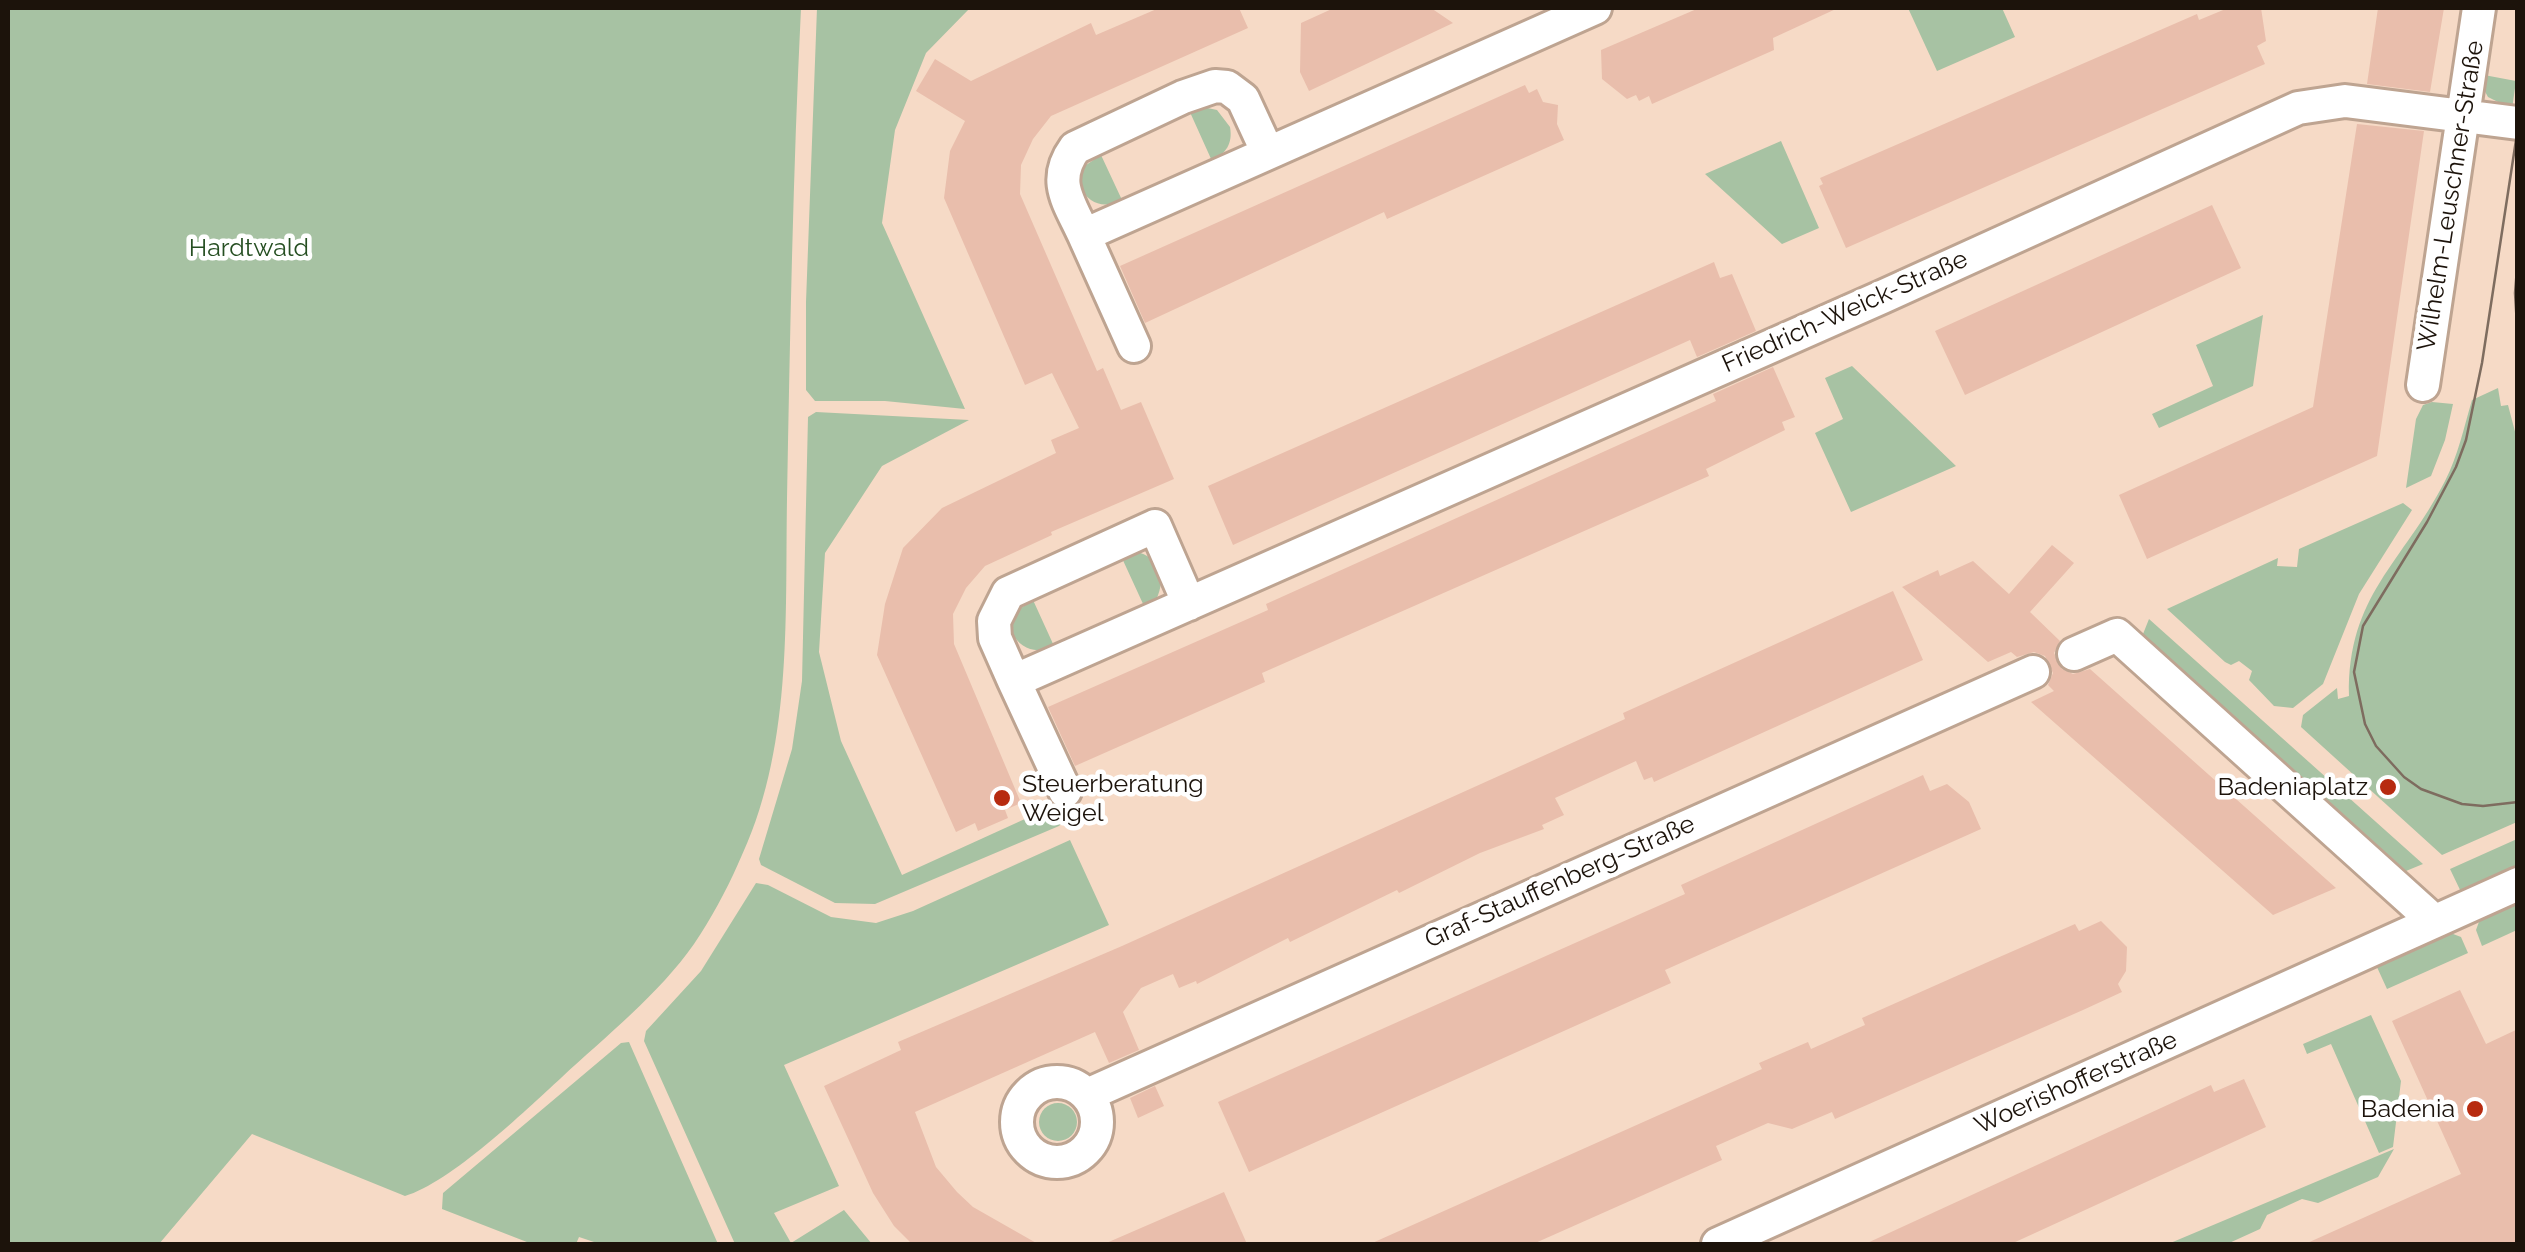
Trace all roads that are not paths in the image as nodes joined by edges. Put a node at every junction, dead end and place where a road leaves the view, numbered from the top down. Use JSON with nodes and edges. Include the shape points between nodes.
{"nodes":[{"id":1,"x":1595,"y":8,"type":"edge"},
{"id":2,"x":2479,"y":8,"type":"edge"},
{"id":3,"x":2464,"y":116,"type":"junction"},
{"id":4,"x":2518,"y":123,"type":"edge"},
{"id":5,"x":1267,"y":151,"type":"junction"},
{"id":6,"x":1084,"y":235,"type":"junction"},
{"id":7,"x":1134,"y":346,"type":"dead end"},
{"id":8,"x":2423,"y":386,"type":"dead end"},
{"id":9,"x":1189,"y":604,"type":"junction"},
{"id":10,"x":2074,"y":654,"type":"dead end"},
{"id":11,"x":2033,"y":672,"type":"dead end"},
{"id":12,"x":1014,"y":681,"type":"junction"},
{"id":13,"x":1065,"y":791,"type":"dead end"},
{"id":14,"x":2518,"y":884,"type":"edge"},
{"id":15,"x":2434,"y":921,"type":"junction"},
{"id":16,"x":1088,"y":1096,"type":"dead end"},
{"id":17,"x":1718,"y":1244,"type":"edge"}],
"edges":[{"from":1,"to":5,"type":"street"},
{"from":2,"to":3,"type":"street","name":"Wilhelm-Leuschner-Straße"},
{"from":3,"to":4,"type":"street","name":"Friedrich-Weick-Straße"},
{"from":3,"to":8,"type":"street","name":"Wilhelm-Leuschner-Straße"},
{"from":3,"to":9,"type":"street","name":"Friedrich-Weick-Straße","via":[[2345,101],[2298,108]]},
{"from":5,"to":6,"type":"street"},
{"from":5,"to":6,"type":"street","via":[[1243,99],[1215,86],[1086,140],[1062,175]]},
{"from":6,"to":7,"type":"street"},
{"from":9,"to":12,"type":"street","name":"Friedrich-Weick-Straße"},
{"from":9,"to":12,"type":"street","via":[[1155,526],[1025,583],[1008,593],[994,621]]},
{"from":10,"to":15,"type":"street","via":[[2116,635]]},
{"from":11,"to":16,"type":"street","name":"Graf-Stauffenberg-Straße"},
{"from":12,"to":13,"type":"street"},
{"from":14,"to":15,"type":"street"},
{"from":15,"to":17,"type":"street","name":"Woerishofferstraße"}]}
